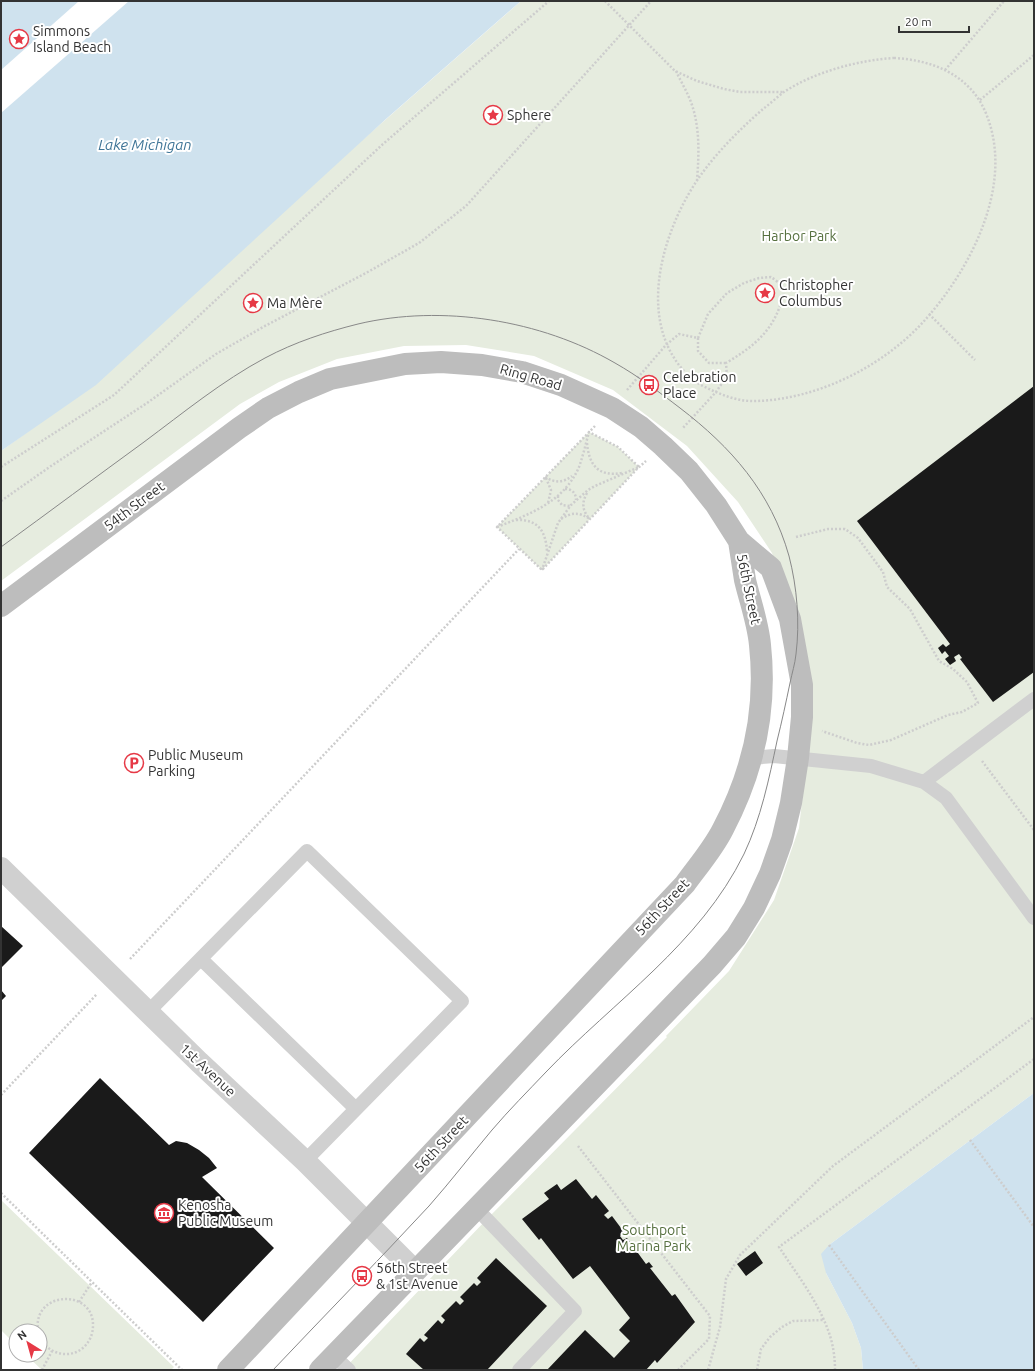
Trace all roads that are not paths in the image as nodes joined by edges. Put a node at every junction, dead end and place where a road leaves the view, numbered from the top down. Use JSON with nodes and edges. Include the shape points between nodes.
{"nodes":[{"id":1,"x":268,"y":408,"type":"joint"},
{"id":2,"x":739,"y":541,"type":"junction"},
{"id":3,"x":1,"y":606,"type":"edge"},
{"id":4,"x":1034,"y":699,"type":"edge"},
{"id":5,"x":752,"y":758,"type":"junction"},
{"id":6,"x":798,"y":758,"type":"junction"},
{"id":7,"x":924,"y":782,"type":"junction"},
{"id":8,"x":1,"y":868,"type":"edge"},
{"id":9,"x":1034,"y":918,"type":"edge"},
{"id":10,"x":201,"y":959,"type":"junction"},
{"id":11,"x":148,"y":1012,"type":"junction"},
{"id":12,"x":356,"y":1109,"type":"junction"},
{"id":13,"x":305,"y":1161,"type":"junction"},
{"id":14,"x":476,"y":1208,"type":"junction"},
{"id":15,"x":367,"y":1222,"type":"junction"},
{"id":16,"x":415,"y":1271,"type":"junction"},
{"id":17,"x":334,"y":1365,"type":"edge"},
{"id":18,"x":228,"y":1370,"type":"edge"},
{"id":19,"x":519,"y":1370,"type":"edge"}],
"edges":[{"from":1,"to":2,"type":"street","name":"Ring Road","via":[[330,379],[404,364],[475,364],[522,372],[561,385],[604,405],[641,427],[689,471],[716,505]]},
{"from":1,"to":3,"type":"street","name":"54th Street"},
{"from":2,"to":5,"type":"street","name":"56th Street","via":[[760,644],[762,676],[761,712]]},
{"from":2,"to":6,"type":"street","name":"56th Street","via":[[771,568],[790,619],[802,685]]},
{"from":4,"to":7,"type":"lane"},
{"from":5,"to":6,"type":"lane"},
{"from":5,"to":15,"type":"street","name":"56th Street","via":[[740,795],[723,830],[685,884]]},
{"from":6,"to":7,"type":"lane","via":[[871,766]]},
{"from":6,"to":14,"type":"street","name":"56th Street","via":[[782,840],[754,908],[736,937],[712,965]]},
{"from":7,"to":9,"type":"lane","via":[[946,798]]},
{"from":8,"to":11,"type":"street","name":"1st Avenue"},
{"from":10,"to":11,"type":"lane"},
{"from":10,"to":12,"type":"lane"},
{"from":10,"to":12,"type":"lane","via":[[307,851],[462,1000]]},
{"from":11,"to":13,"type":"street","name":"1st Avenue"},
{"from":12,"to":13,"type":"lane"},
{"from":13,"to":15,"type":"street","name":"1st Avenue"},
{"from":14,"to":16,"type":"street","name":"56th Street"},
{"from":14,"to":19,"type":"lane","via":[[575,1311]]},
{"from":15,"to":16,"type":"street","name":"1st Avenue"},
{"from":15,"to":18,"type":"street","name":"56th Street"},
{"from":16,"to":17,"type":"street","name":"56th Street"}]}
